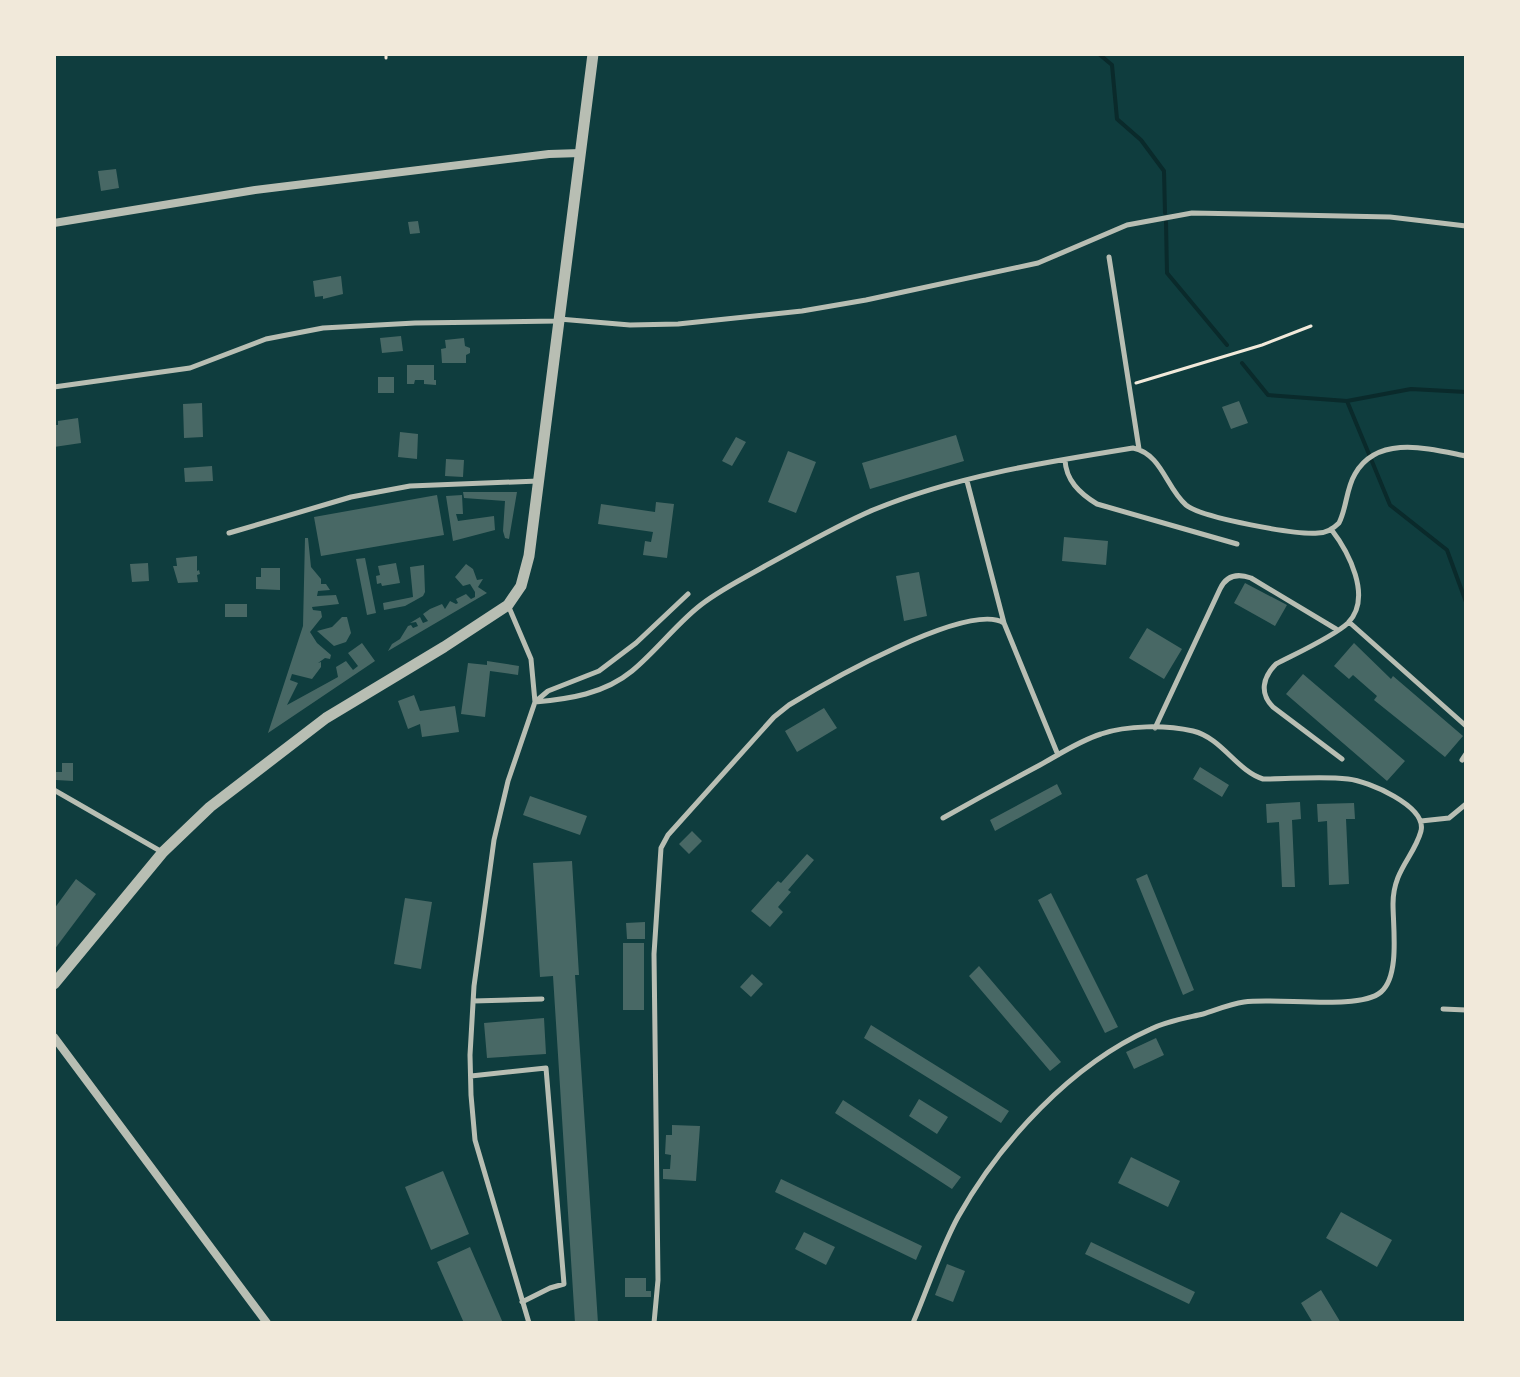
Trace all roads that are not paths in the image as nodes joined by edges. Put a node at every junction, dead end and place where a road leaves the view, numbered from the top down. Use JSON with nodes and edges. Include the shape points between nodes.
{"nodes":[{"id":1,"x":593,"y":54,"type":"edge"},
{"id":2,"x":581,"y":153,"type":"junction"},
{"id":3,"x":54,"y":223,"type":"edge"},
{"id":4,"x":1466,"y":226,"type":"edge"},
{"id":5,"x":1109,"y":257,"type":"dead end"},
{"id":6,"x":559,"y":320,"type":"junction"},
{"id":7,"x":54,"y":387,"type":"edge"},
{"id":8,"x":1139,"y":449,"type":"junction"},
{"id":9,"x":1466,"y":456,"type":"edge"},
{"id":10,"x":1065,"y":460,"type":"junction"},
{"id":11,"x":539,"y":481,"type":"junction"},
{"id":12,"x":967,"y":481,"type":"junction"},
{"id":13,"x":1331,"y":529,"type":"junction"},
{"id":14,"x":229,"y":533,"type":"dead end"},
{"id":15,"x":1237,"y":544,"type":"dead end"},
{"id":16,"x":688,"y":594,"type":"dead end"},
{"id":17,"x":508,"y":605,"type":"junction"},
{"id":18,"x":1349,"y":622,"type":"junction"},
{"id":19,"x":1004,"y":623,"type":"junction"},
{"id":20,"x":1337,"y":630,"type":"junction"},
{"id":21,"x":535,"y":702,"type":"junction"},
{"id":22,"x":1466,"y":726,"type":"edge"},
{"id":23,"x":1155,"y":728,"type":"junction"},
{"id":24,"x":1058,"y":755,"type":"junction"},
{"id":25,"x":1342,"y":759,"type":"dead end"},
{"id":26,"x":54,"y":790,"type":"edge"},
{"id":27,"x":1466,"y":804,"type":"edge"},
{"id":28,"x":943,"y":818,"type":"dead end"},
{"id":29,"x":1421,"y":821,"type":"junction"},
{"id":30,"x":163,"y":852,"type":"junction"},
{"id":31,"x":54,"y":984,"type":"edge"},
{"id":32,"x":542,"y":999,"type":"dead end"},
{"id":33,"x":473,"y":1001,"type":"junction"},
{"id":34,"x":1443,"y":1009,"type":"dead end"},
{"id":35,"x":1466,"y":1010,"type":"edge"},
{"id":36,"x":54,"y":1037,"type":"edge"},
{"id":37,"x":471,"y":1076,"type":"junction"},
{"id":38,"x":522,"y":1302,"type":"junction"},
{"id":39,"x":267,"y":1323,"type":"edge"},
{"id":40,"x":529,"y":1323,"type":"edge"},
{"id":41,"x":654,"y":1323,"type":"edge"},
{"id":42,"x":913,"y":1323,"type":"edge"}],
"edges":[{"from":1,"to":2,"type":"street"},
{"from":2,"to":3,"type":"street","via":[[255,190]]},
{"from":2,"to":6,"type":"street"},
{"from":4,"to":6,"type":"lane","via":[[1390,217],[1192,213],[1132,223],[1038,263],[802,311],[678,324]]},
{"from":5,"to":8,"type":"lane"},
{"from":6,"to":7,"type":"lane","via":[[323,328],[266,339],[182,370]]},
{"from":6,"to":11,"type":"street"},
{"from":8,"to":10,"type":"lane"},
{"from":8,"to":13,"type":"lane","via":[[1195,511],[1312,533]]},
{"from":9,"to":13,"type":"lane","via":[[1412,446],[1371,457],[1350,484],[1339,523]]},
{"from":10,"to":12,"type":"lane"},
{"from":10,"to":15,"type":"lane","via":[[1069,479],[1097,504]]},
{"from":11,"to":14,"type":"lane","via":[[410,486],[351,497]]},
{"from":11,"to":17,"type":"street","via":[[529,556],[521,586]]},
{"from":12,"to":19,"type":"lane"},
{"from":12,"to":21,"type":"lane","via":[[873,511],[765,566],[698,607],[615,683],[581,696]]},
{"from":13,"to":18,"type":"lane","via":[[1355,578],[1357,604]]},
{"from":16,"to":21,"type":"lane","via":[[599,671],[548,691]]},
{"from":17,"to":21,"type":"lane","via":[[531,659]]},
{"from":17,"to":30,"type":"street","via":[[326,718],[229,791]]},
{"from":18,"to":20,"type":"lane"},
{"from":18,"to":22,"type":"lane"},
{"from":19,"to":24,"type":"lane"},
{"from":19,"to":41,"type":"lane","via":[[990,618],[941,629],[799,699],[774,717],[663,841],[654,954]]},
{"from":20,"to":23,"type":"lane","via":[[1251,578],[1229,578]]},
{"from":20,"to":25,"type":"lane","via":[[1276,664],[1264,688],[1273,707]]},
{"from":21,"to":33,"type":"lane","via":[[494,840]]},
{"from":23,"to":24,"type":"lane","via":[[1102,734]]},
{"from":23,"to":29,"type":"lane","via":[[1206,736],[1263,779],[1362,782],[1405,803]]},
{"from":24,"to":28,"type":"lane"},
{"from":26,"to":30,"type":"lane"},
{"from":27,"to":29,"type":"lane","via":[[1449,818]]},
{"from":29,"to":42,"type":"lane","via":[[1421,832],[1396,884],[1386,988],[1368,1000],[1244,1002],[1153,1027],[1097,1059],[1056,1093],[999,1155],[958,1218]]},
{"from":30,"to":31,"type":"street"},
{"from":32,"to":33,"type":"lane"},
{"from":33,"to":37,"type":"lane"},
{"from":34,"to":35,"type":"lane"},
{"from":36,"to":39,"type":"street"},
{"from":37,"to":38,"type":"lane","via":[[475,1140]]},
{"from":37,"to":38,"type":"lane","via":[[546,1068],[564,1284]]},
{"from":38,"to":40,"type":"lane"}]}
